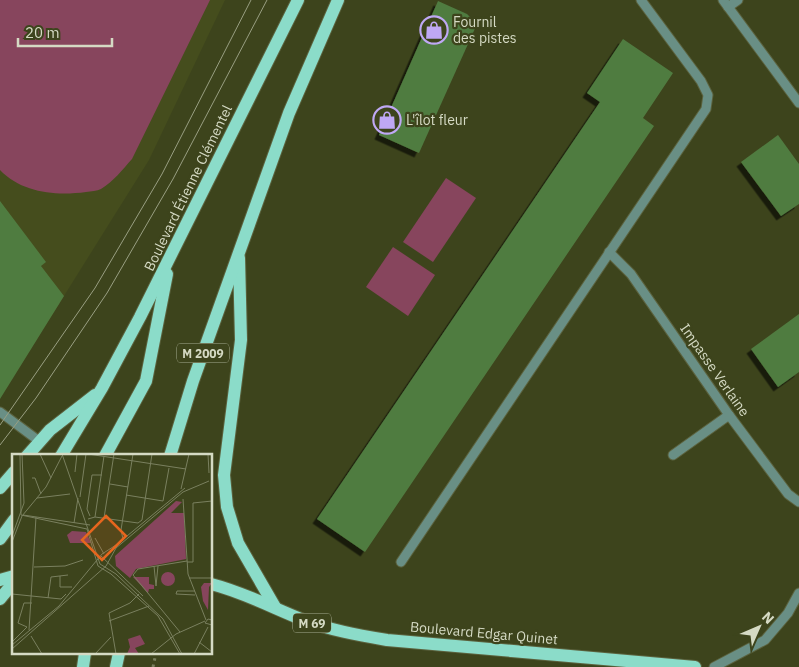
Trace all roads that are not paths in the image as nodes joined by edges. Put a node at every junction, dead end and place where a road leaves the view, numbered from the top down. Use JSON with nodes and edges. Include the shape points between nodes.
{"nodes":[{"id":1,"x":298,"y":0,"type":"edge"},
{"id":2,"x":338,"y":0,"type":"edge"},
{"id":3,"x":641,"y":0,"type":"edge"},
{"id":4,"x":738,"y":0,"type":"edge"},
{"id":5,"x":726,"y":4,"type":"edge"},
{"id":6,"x":799,"y":103,"type":"edge"},
{"id":7,"x":239,"y":250,"type":"junction"},
{"id":8,"x":609,"y":252,"type":"junction"},
{"id":9,"x":170,"y":257,"type":"junction"},
{"id":10,"x":102,"y":388,"type":"junction"},
{"id":11,"x":0,"y":412,"type":"edge"},
{"id":12,"x":729,"y":415,"type":"junction"},
{"id":13,"x":40,"y":440,"type":"junction"},
{"id":14,"x":29,"y":454,"type":"edge"},
{"id":15,"x":62,"y":454,"type":"edge"},
{"id":16,"x":106,"y":454,"type":"edge"},
{"id":17,"x":171,"y":454,"type":"edge"},
{"id":18,"x":673,"y":455,"type":"dead end"},
{"id":19,"x":12,"y":474,"type":"edge"},
{"id":20,"x":0,"y":488,"type":"edge"},
{"id":21,"x":799,"y":502,"type":"edge"},
{"id":22,"x":12,"y":523,"type":"edge"},
{"id":23,"x":0,"y":539,"type":"edge"},
{"id":24,"x":402,"y":562,"type":"dead end"},
{"id":25,"x":12,"y":584,"type":"edge"},
{"id":26,"x":212,"y":584,"type":"edge"},
{"id":27,"x":799,"y":593,"type":"edge"},
{"id":28,"x":0,"y":599,"type":"edge"},
{"id":29,"x":275,"y":607,"type":"junction"},
{"id":30,"x":85,"y":654,"type":"edge"},
{"id":31,"x":119,"y":654,"type":"edge"},
{"id":32,"x":82,"y":667,"type":"edge"},
{"id":33,"x":116,"y":667,"type":"edge"},
{"id":34,"x":695,"y":667,"type":"edge"},
{"id":35,"x":714,"y":667,"type":"edge"}],
"edges":[{"from":1,"to":9,"type":"main road","name":"Boulevard Étienne Clémentel"},
{"from":2,"to":7,"type":"main road","number":"M 2009","via":[[289,112]]},
{"from":3,"to":8,"type":"street","via":[[701,81],[708,96],[706,109]]},
{"from":4,"to":5,"type":"street"},
{"from":5,"to":6,"type":"street"},
{"from":7,"to":17,"type":"main road","number":"M 2009"},
{"from":7,"to":29,"type":"main road","via":[[241,340],[224,475],[227,507],[238,543]]},
{"from":8,"to":12,"type":"street","name":"Impasse Verlaine","via":[[631,274]]},
{"from":8,"to":24,"type":"street"},
{"from":9,"to":10,"type":"main road","name":"Boulevard Étienne Clémentel"},
{"from":9,"to":16,"type":"main road","via":[[146,381]]},
{"from":10,"to":13,"type":"main road"},
{"from":10,"to":15,"type":"main road","name":"Boulevard Étienne Clémentel"},
{"from":11,"to":13,"type":"street"},
{"from":12,"to":18,"type":"street"},
{"from":12,"to":21,"type":"street","name":"Impasse Verlaine","via":[[788,494]]},
{"from":13,"to":14,"type":"main road"},
{"from":19,"to":20,"type":"main road"},
{"from":22,"to":23,"type":"main road"},
{"from":25,"to":28,"type":"main road"},
{"from":26,"to":29,"type":"main road","number":"M 69"},
{"from":27,"to":35,"type":"street","via":[[788,613],[765,640]]},
{"from":29,"to":34,"type":"main road","name":"Boulevard Edgar Quinet","number":"M 69","via":[[350,634],[388,640]]},
{"from":30,"to":32,"type":"main road"},
{"from":31,"to":33,"type":"main road"}]}
